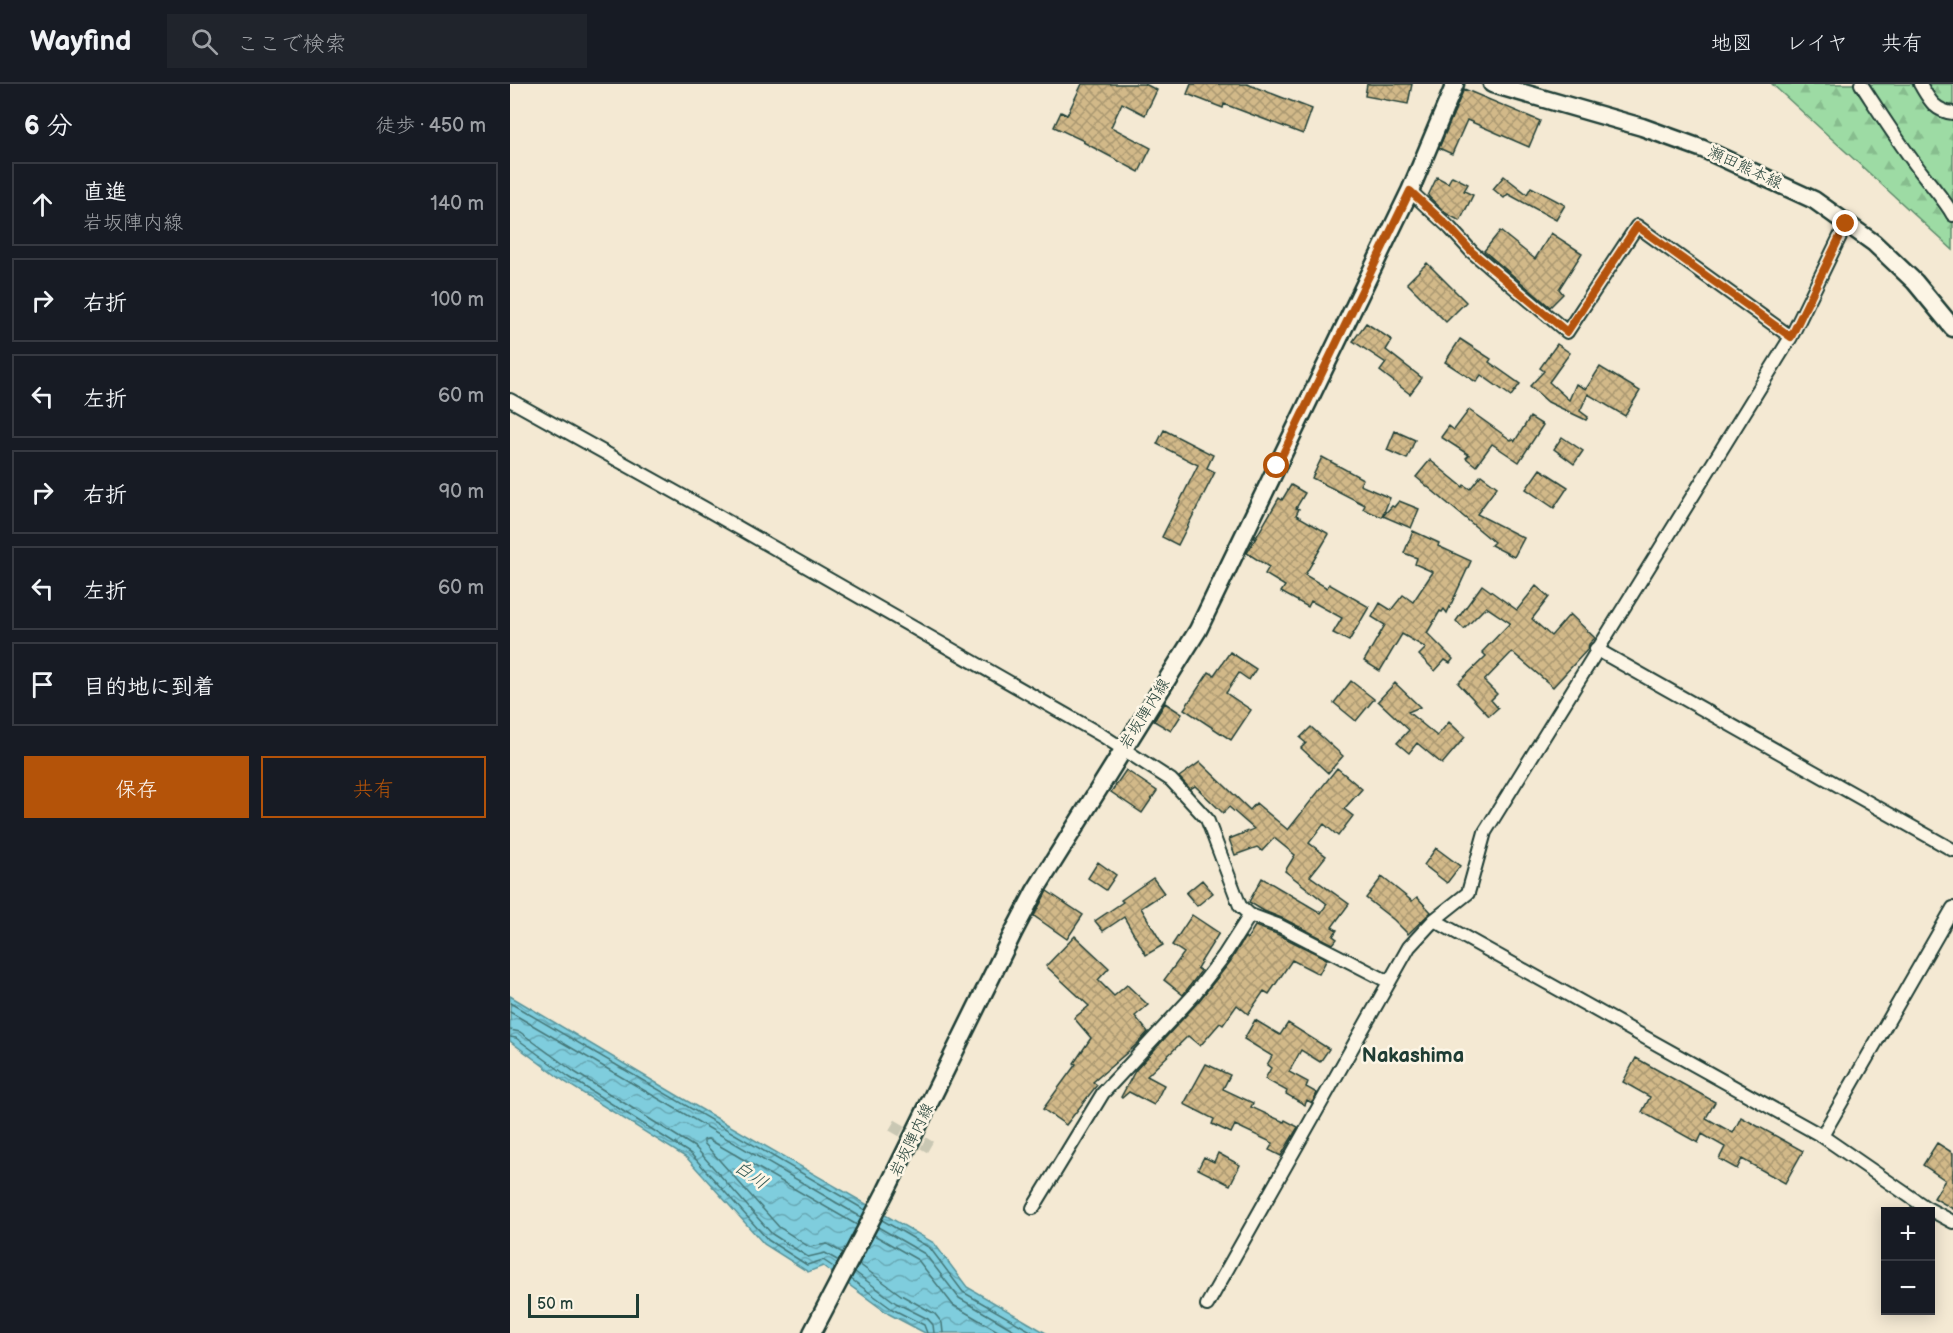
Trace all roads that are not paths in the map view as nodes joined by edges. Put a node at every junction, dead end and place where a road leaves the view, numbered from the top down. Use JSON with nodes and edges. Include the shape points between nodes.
{"nodes":[{"id":1,"x":1455,"y":84,"type":"edge"},
{"id":2,"x":1492,"y":84,"type":"edge"},
{"id":3,"x":1861,"y":84,"type":"edge"},
{"id":4,"x":1920,"y":84,"type":"edge"},
{"id":5,"x":1953,"y":113,"type":"edge"},
{"id":6,"x":1410,"y":191,"type":"junction"},
{"id":7,"x":1953,"y":215,"type":"edge"},
{"id":8,"x":1846,"y":224,"type":"junction"},
{"id":9,"x":1953,"y":328,"type":"edge"},
{"id":10,"x":1791,"y":337,"type":"junction"},
{"id":11,"x":510,"y":400,"type":"edge"},
{"id":12,"x":1596,"y":649,"type":"junction"},
{"id":13,"x":1123,"y":750,"type":"junction"},
{"id":14,"x":1953,"y":850,"type":"edge"},
{"id":15,"x":1953,"y":908,"type":"edge"},
{"id":16,"x":1250,"y":915,"type":"junction"},
{"id":17,"x":1434,"y":920,"type":"junction"},
{"id":18,"x":1389,"y":982,"type":"junction"},
{"id":19,"x":1822,"y":1137,"type":"junction"},
{"id":20,"x":1033,"y":1208,"type":"dead end"},
{"id":21,"x":1953,"y":1222,"type":"edge"},
{"id":22,"x":1207,"y":1305,"type":"dead end"},
{"id":23,"x":812,"y":1333,"type":"edge"}],
"edges":[{"from":1,"to":6,"type":"main road","name":"岩坂陣内線"},
{"from":2,"to":8,"type":"main road","name":"瀬田熊本線","via":[[1642,127],[1703,149],[1814,200]]},
{"from":3,"to":7,"type":"street"},
{"from":4,"to":5,"type":"street","via":[[1942,112]]},
{"from":6,"to":10,"type":"street","via":[[1472,252],[1567,332],[1637,226]]},
{"from":6,"to":13,"type":"main road","name":"岩坂陣内線","via":[[1198,630]]},
{"from":8,"to":9,"type":"main road","name":"瀬田熊本線","via":[[1874,243],[1915,282]]},
{"from":8,"to":10,"type":"street"},
{"from":10,"to":12,"type":"street"},
{"from":11,"to":13,"type":"street"},
{"from":12,"to":14,"type":"street"},
{"from":12,"to":17,"type":"street","via":[[1485,832],[1468,893]]},
{"from":13,"to":16,"type":"street","via":[[1171,780],[1207,819],[1240,906]]},
{"from":13,"to":23,"type":"main road","name":"岩坂陣内線","via":[[1035,891]]},
{"from":15,"to":19,"type":"street"},
{"from":16,"to":18,"type":"street","via":[[1280,926]]},
{"from":16,"to":20,"type":"street","via":[[1192,997],[1102,1093]]},
{"from":17,"to":18,"type":"street","via":[[1409,947]]},
{"from":17,"to":19,"type":"street"},
{"from":18,"to":22,"type":"street"},
{"from":19,"to":21,"type":"street"}]}
